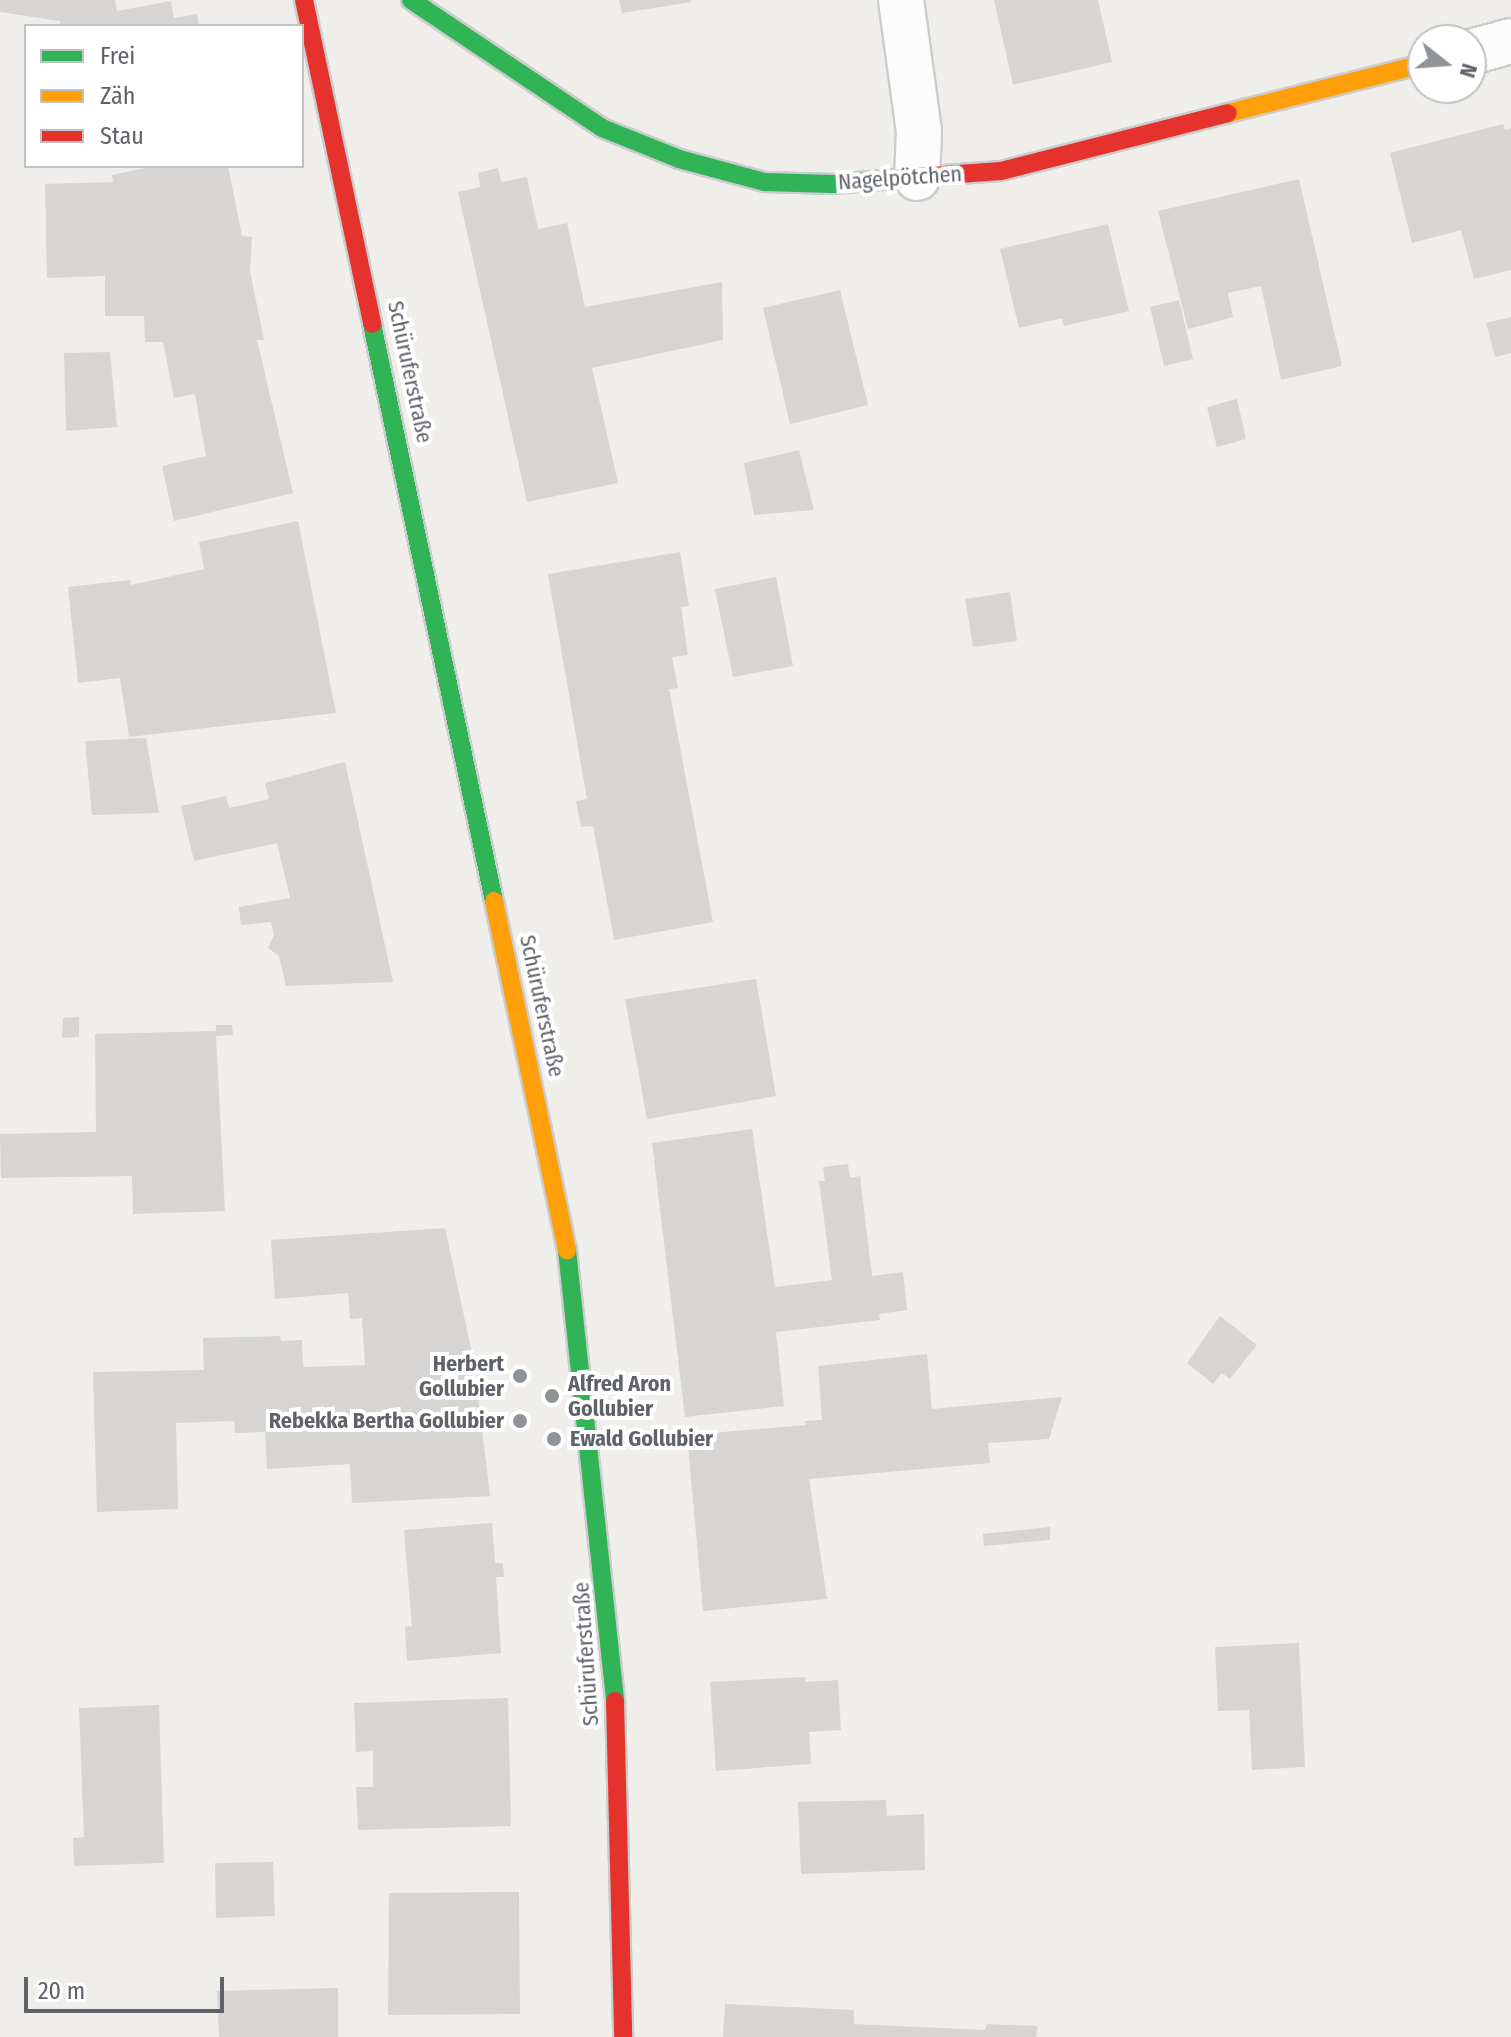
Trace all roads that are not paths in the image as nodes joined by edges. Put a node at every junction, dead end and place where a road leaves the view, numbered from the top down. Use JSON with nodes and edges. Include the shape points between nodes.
{"nodes":[{"id":1,"x":304,"y":0,"type":"edge"},
{"id":2,"x":411,"y":0,"type":"edge"},
{"id":3,"x":901,"y":0,"type":"edge"},
{"id":4,"x":1511,"y":41,"type":"edge"},
{"id":5,"x":1487,"y":48,"type":"edge"},
{"id":6,"x":1407,"y":68,"type":"edge"},
{"id":7,"x":917,"y":178,"type":"junction"},
{"id":8,"x":623,"y":2037,"type":"edge"}],
"edges":[{"from":1,"to":8,"type":"main road","name":"Schüruferstraße","via":[[569,1258],[614,1658]]},
{"from":2,"to":7,"type":"main road","name":"Nagelpötchen","via":[[602,128],[679,159],[764,182]]},
{"from":3,"to":7,"type":"street","via":[[919,131]]},
{"from":4,"to":5,"type":"street"},
{"from":6,"to":7,"type":"main road","name":"Nagelpötchen","via":[[1001,171]]}]}
